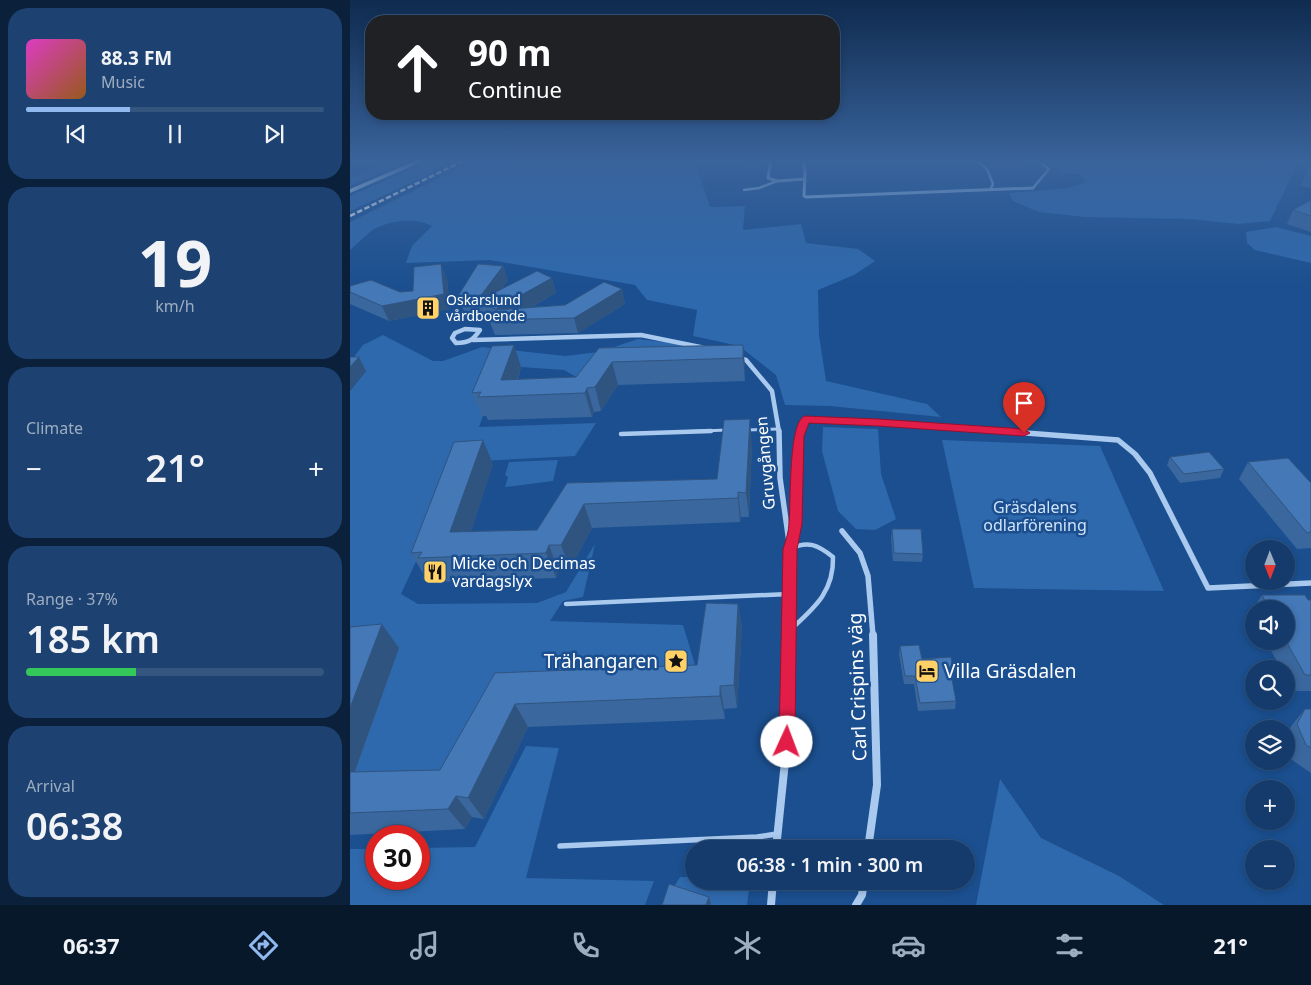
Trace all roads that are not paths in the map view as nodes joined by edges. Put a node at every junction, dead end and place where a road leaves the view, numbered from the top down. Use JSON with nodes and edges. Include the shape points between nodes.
{"nodes":[{"id":1,"x":473,"y":340,"type":"junction"},
{"id":2,"x":710,"y":349,"type":"edge"},
{"id":3,"x":728,"y":355,"type":"edge"},
{"id":4,"x":779,"y":429,"type":"junction"},
{"id":5,"x":731,"y":430,"type":"edge"},
{"id":6,"x":741,"y":430,"type":"edge"},
{"id":7,"x":620,"y":434,"type":"dead end"},
{"id":8,"x":842,"y":531,"type":"dead end"},
{"id":9,"x":790,"y":549,"type":"junction"},
{"id":10,"x":1311,"y":583,"type":"edge"},
{"id":11,"x":788,"y":594,"type":"junction"},
{"id":12,"x":566,"y":604,"type":"dead end"},
{"id":13,"x":790,"y":630,"type":"junction"},
{"id":14,"x":777,"y":834,"type":"junction"},
{"id":15,"x":777,"y":840,"type":"edge"},
{"id":16,"x":869,"y":840,"type":"edge"},
{"id":17,"x":560,"y":846,"type":"dead end"},
{"id":18,"x":772,"y":890,"type":"edge"},
{"id":19,"x":863,"y":890,"type":"edge"},
{"id":20,"x":771,"y":905,"type":"edge"},
{"id":21,"x":856,"y":905,"type":"edge"}],
"edges":[{"from":1,"to":1,"type":"street","via":[[456,343],[452,338],[455,333],[465,330],[480,330]]},
{"from":1,"to":2,"type":"street","via":[[641,335]]},
{"from":3,"to":4,"type":"street","name":"Gruvgången","via":[[746,360],[772,391]]},
{"from":4,"to":6,"type":"lane"},
{"from":4,"to":9,"type":"street","name":"Gruvgången","via":[[780,478]]},
{"from":5,"to":7,"type":"lane"},
{"from":8,"to":16,"type":"street","name":"Carl Crispins väg","via":[[860,553],[868,576],[874,643],[877,786]]},
{"from":9,"to":10,"type":"street","via":[[796,524],[799,436],[805,419],[878,422],[1118,440],[1136,454],[1150,473],[1208,588]]},
{"from":9,"to":11,"type":"street","name":"Gruvgången"},
{"from":9,"to":13,"type":"lane","via":[[800,544],[816,544],[833,556],[835,570],[818,604]]},
{"from":11,"to":12,"type":"lane"},
{"from":11,"to":13,"type":"street","name":"Gruvgången"},
{"from":13,"to":14,"type":"street","name":"Gruvgången","via":[[787,742]]},
{"from":14,"to":15,"type":"street","name":"Gruvgången"},
{"from":14,"to":17,"type":"lane"},
{"from":18,"to":20,"type":"street"},
{"from":19,"to":21,"type":"street"}]}
